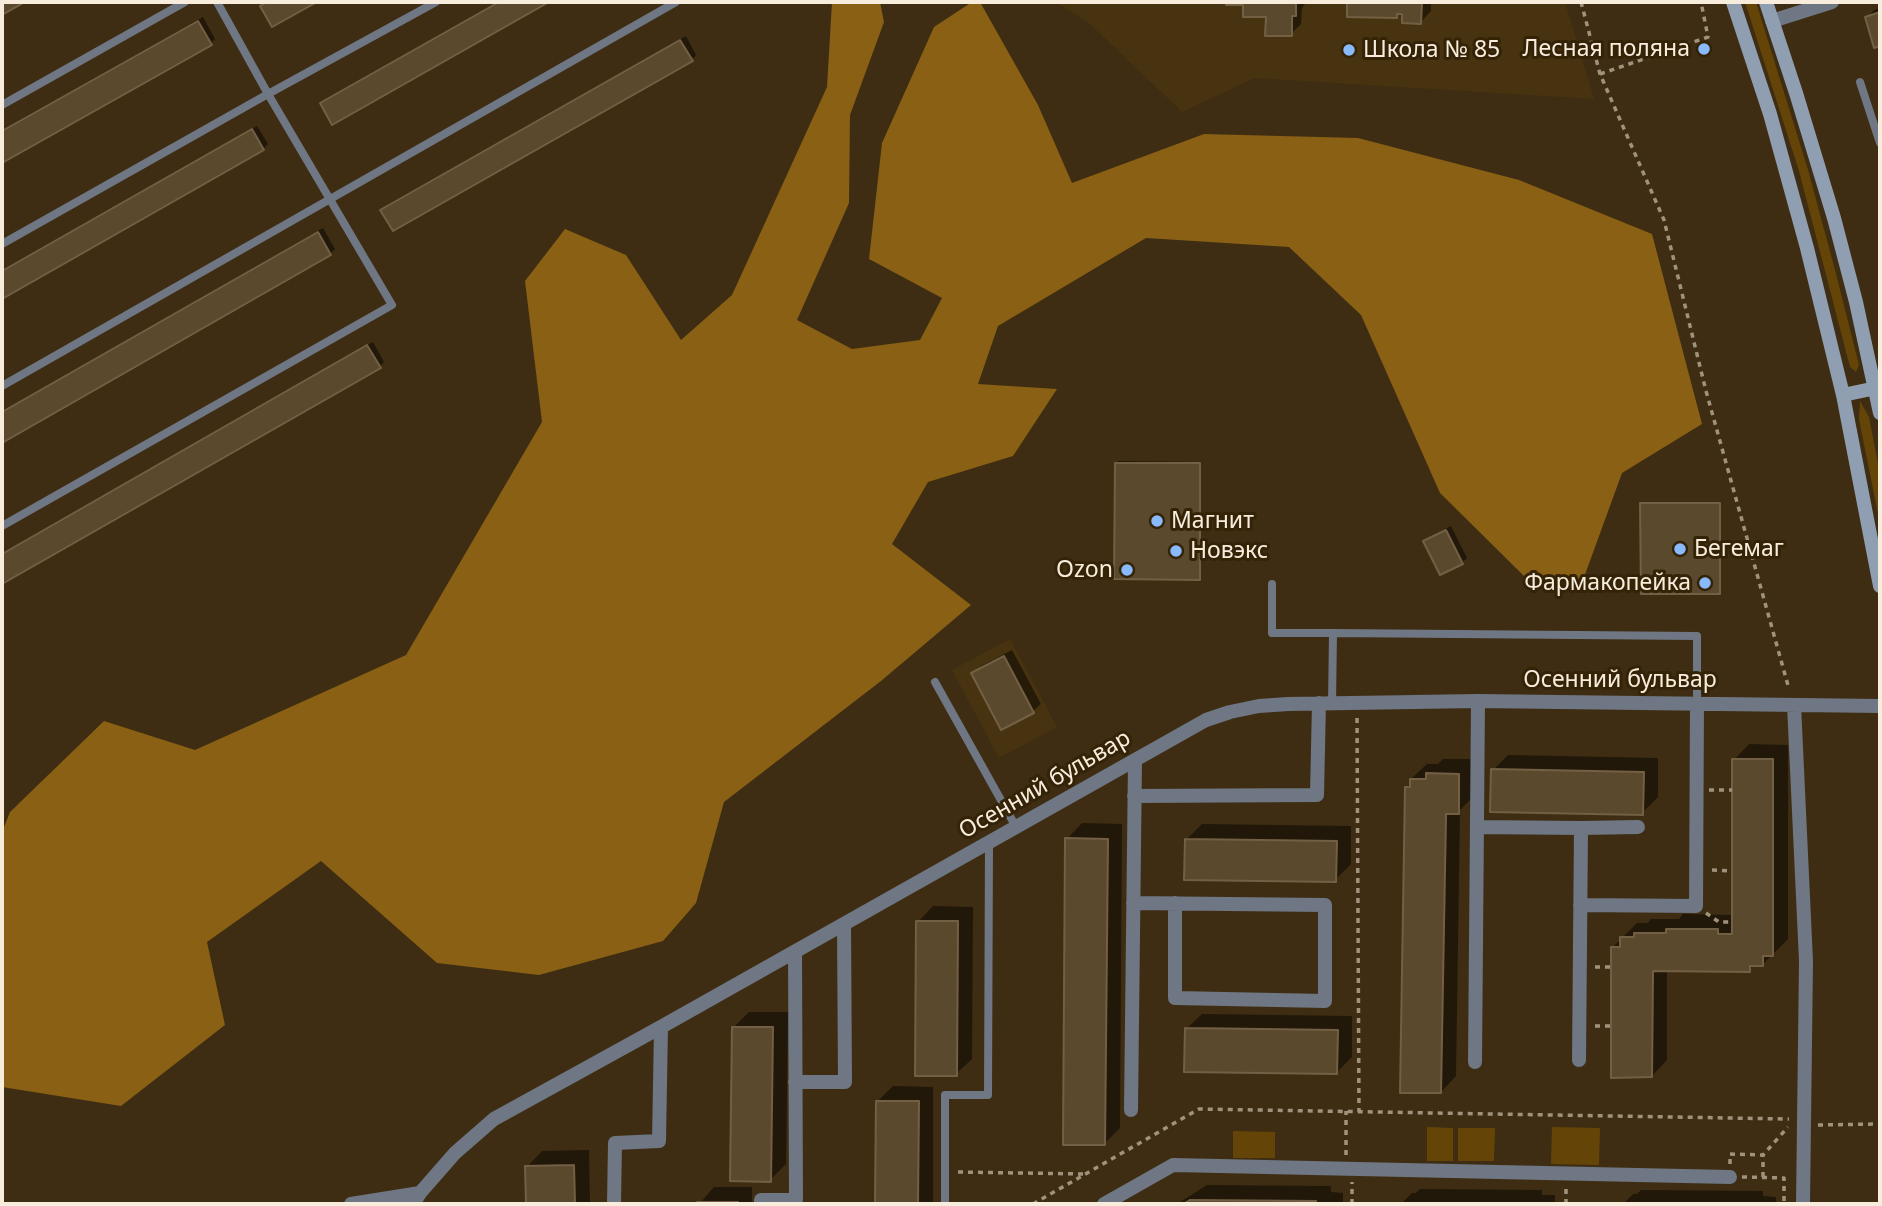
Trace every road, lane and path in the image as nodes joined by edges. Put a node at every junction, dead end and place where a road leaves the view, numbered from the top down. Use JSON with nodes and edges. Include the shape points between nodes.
{"nodes":[{"id":1,"x":185,"y":2,"type":"edge"},
{"id":2,"x":217,"y":2,"type":"edge"},
{"id":3,"x":436,"y":2,"type":"edge"},
{"id":4,"x":676,"y":2,"type":"edge"},
{"id":5,"x":1581,"y":2,"type":"edge"},
{"id":6,"x":1701,"y":2,"type":"edge"},
{"id":7,"x":1734,"y":2,"type":"edge"},
{"id":8,"x":1766,"y":2,"type":"edge"},
{"id":9,"x":1832,"y":2,"type":"edge"},
{"id":10,"x":1772,"y":21,"type":"junction"},
{"id":11,"x":1600,"y":74,"type":"junction"},
{"id":12,"x":1860,"y":82,"type":"dead end"},
{"id":13,"x":268,"y":94,"type":"junction"},
{"id":14,"x":2,"y":105,"type":"edge"},
{"id":15,"x":1880,"y":143,"type":"edge"},
{"id":16,"x":330,"y":199,"type":"junction"},
{"id":17,"x":2,"y":244,"type":"edge"},
{"id":18,"x":2,"y":386,"type":"edge"},
{"id":19,"x":1876,"y":388,"type":"junction"},
{"id":20,"x":1843,"y":394,"type":"junction"},
{"id":21,"x":1880,"y":413,"type":"edge"},
{"id":22,"x":2,"y":526,"type":"edge"},
{"id":23,"x":1272,"y":584,"type":"dead end"},
{"id":24,"x":1880,"y":586,"type":"edge"},
{"id":25,"x":1333,"y":634,"type":"junction"},
{"id":26,"x":935,"y":682,"type":"dead end"},
{"id":27,"x":1478,"y":701,"type":"junction"},
{"id":28,"x":1326,"y":703,"type":"junction"},
{"id":29,"x":1697,"y":703,"type":"junction"},
{"id":30,"x":1357,"y":704,"type":"junction"},
{"id":31,"x":1794,"y":705,"type":"junction"},
{"id":32,"x":1880,"y":706,"type":"edge"},
{"id":33,"x":1135,"y":760,"type":"junction"},
{"id":34,"x":1697,"y":790,"type":"junction"},
{"id":35,"x":1732,"y":790,"type":"dead end"},
{"id":36,"x":1134,"y":796,"type":"junction"},
{"id":37,"x":1016,"y":827,"type":"junction"},
{"id":38,"x":1477,"y":827,"type":"junction"},
{"id":39,"x":1638,"y":827,"type":"dead end"},
{"id":40,"x":1581,"y":828,"type":"junction"},
{"id":41,"x":989,"y":843,"type":"junction"},
{"id":42,"x":1696,"y":870,"type":"junction"},
{"id":43,"x":1732,"y":871,"type":"dead end"},
{"id":44,"x":1133,"y":903,"type":"junction"},
{"id":45,"x":1175,"y":904,"type":"junction"},
{"id":46,"x":1580,"y":905,"type":"junction"},
{"id":47,"x":1696,"y":906,"type":"junction"},
{"id":48,"x":1732,"y":922,"type":"dead end"},
{"id":49,"x":844,"y":924,"type":"junction"},
{"id":50,"x":795,"y":952,"type":"junction"},
{"id":51,"x":661,"y":1027,"type":"junction"},
{"id":52,"x":1578,"y":1060,"type":"dead end"},
{"id":53,"x":1475,"y":1062,"type":"dead end"},
{"id":54,"x":795,"y":1082,"type":"junction"},
{"id":55,"x":1131,"y":1110,"type":"dead end"},
{"id":56,"x":1346,"y":1111,"type":"junction"},
{"id":57,"x":1359,"y":1112,"type":"junction"},
{"id":58,"x":1800,"y":1122,"type":"junction"},
{"id":59,"x":1880,"y":1124,"type":"edge"},
{"id":60,"x":1763,"y":1155,"type":"junction"},
{"id":61,"x":1349,"y":1169,"type":"junction"},
{"id":62,"x":945,"y":1172,"type":"junction"},
{"id":63,"x":1086,"y":1174,"type":"junction"},
{"id":64,"x":1730,"y":1177,"type":"junction"},
{"id":65,"x":1763,"y":1178,"type":"junction"},
{"id":66,"x":416,"y":1198,"type":"edge"},
{"id":67,"x":351,"y":1204,"type":"edge"},
{"id":68,"x":614,"y":1204,"type":"edge"},
{"id":69,"x":761,"y":1204,"type":"edge"},
{"id":70,"x":945,"y":1204,"type":"edge"},
{"id":71,"x":1033,"y":1204,"type":"edge"},
{"id":72,"x":1104,"y":1204,"type":"edge"},
{"id":73,"x":1352,"y":1204,"type":"edge"},
{"id":74,"x":1784,"y":1204,"type":"edge"},
{"id":75,"x":1803,"y":1204,"type":"edge"}],
"edges":[{"from":1,"to":14,"type":"lane"},
{"from":2,"to":13,"type":"lane"},
{"from":3,"to":13,"type":"lane"},
{"from":4,"to":16,"type":"lane"},
{"from":5,"to":11,"type":"path"},
{"from":6,"to":11,"type":"path","via":[[1708,37]]},
{"from":7,"to":20,"type":"main road","via":[[1794,198]]},
{"from":8,"to":10,"type":"main road"},
{"from":9,"to":10,"type":"street"},
{"from":10,"to":19,"type":"main road","via":[[1833,218]]},
{"from":11,"to":31,"type":"path","via":[[1664,220],[1706,391]]},
{"from":12,"to":15,"type":"lane"},
{"from":13,"to":16,"type":"lane"},
{"from":13,"to":17,"type":"lane"},
{"from":16,"to":18,"type":"lane"},
{"from":16,"to":22,"type":"lane","via":[[392,305]]},
{"from":19,"to":20,"type":"main road"},
{"from":19,"to":21,"type":"main road"},
{"from":20,"to":24,"type":"main road"},
{"from":23,"to":25,"type":"lane","via":[[1272,633]]},
{"from":25,"to":28,"type":"lane"},
{"from":25,"to":29,"type":"lane","via":[[1697,636]]},
{"from":26,"to":37,"type":"lane"},
{"from":27,"to":29,"type":"street","name":"Осенний бульвар"},
{"from":27,"to":30,"type":"street","name":"Осенний бульвар"},
{"from":27,"to":38,"type":"street"},
{"from":28,"to":30,"type":"street","name":"Осенний бульвар"},
{"from":28,"to":33,"type":"street","name":"Осенний бульвар","via":[[1230,712],[1206,720]]},
{"from":28,"to":36,"type":"street","via":[[1317,795]]},
{"from":29,"to":31,"type":"street","name":"Осенний бульвар"},
{"from":29,"to":34,"type":"street"},
{"from":30,"to":57,"type":"path"},
{"from":31,"to":32,"type":"street","name":"Осенний бульвар"},
{"from":31,"to":58,"type":"street","via":[[1806,961]]},
{"from":33,"to":36,"type":"street"},
{"from":33,"to":37,"type":"street","name":"Осенний бульвар"},
{"from":34,"to":35,"type":"path"},
{"from":34,"to":42,"type":"street"},
{"from":36,"to":44,"type":"street"},
{"from":37,"to":41,"type":"street","name":"Осенний бульвар"},
{"from":38,"to":40,"type":"street"},
{"from":38,"to":53,"type":"street"},
{"from":39,"to":40,"type":"street"},
{"from":40,"to":46,"type":"street"},
{"from":41,"to":49,"type":"street","name":"Осенний бульвар"},
{"from":41,"to":62,"type":"lane","via":[[988,1095],[945,1095]]},
{"from":42,"to":43,"type":"path"},
{"from":42,"to":47,"type":"street"},
{"from":44,"to":45,"type":"street"},
{"from":44,"to":55,"type":"street"},
{"from":45,"to":45,"type":"street","via":[[1325,905],[1325,1001],[1175,998]]},
{"from":46,"to":47,"type":"street"},
{"from":46,"to":52,"type":"street"},
{"from":47,"to":48,"type":"path","via":[[1719,922]]},
{"from":49,"to":50,"type":"street","name":"Осенний бульвар"},
{"from":49,"to":54,"type":"street","via":[[845,1082]]},
{"from":50,"to":51,"type":"street","name":"Осенний бульвар"},
{"from":50,"to":54,"type":"street"},
{"from":51,"to":66,"type":"street","name":"Осенний бульвар","via":[[494,1119],[455,1153]]},
{"from":51,"to":68,"type":"street","via":[[659,1141],[615,1143]]},
{"from":54,"to":69,"type":"street","via":[[796,1200],[761,1200]]},
{"from":56,"to":57,"type":"path"},
{"from":56,"to":61,"type":"path"},
{"from":56,"to":63,"type":"path","via":[[1199,1109]]},
{"from":57,"to":58,"type":"path"},
{"from":58,"to":59,"type":"path"},
{"from":58,"to":60,"type":"path"},
{"from":58,"to":75,"type":"street"},
{"from":60,"to":64,"type":"path","via":[[1730,1154]]},
{"from":60,"to":65,"type":"path"},
{"from":61,"to":64,"type":"street"},
{"from":61,"to":72,"type":"street","via":[[1173,1166]]},
{"from":61,"to":73,"type":"path"},
{"from":62,"to":63,"type":"path"},
{"from":62,"to":70,"type":"lane"},
{"from":63,"to":71,"type":"path"},
{"from":64,"to":65,"type":"path"},
{"from":65,"to":74,"type":"path","via":[[1784,1178]]},
{"from":66,"to":67,"type":"street"}]}
